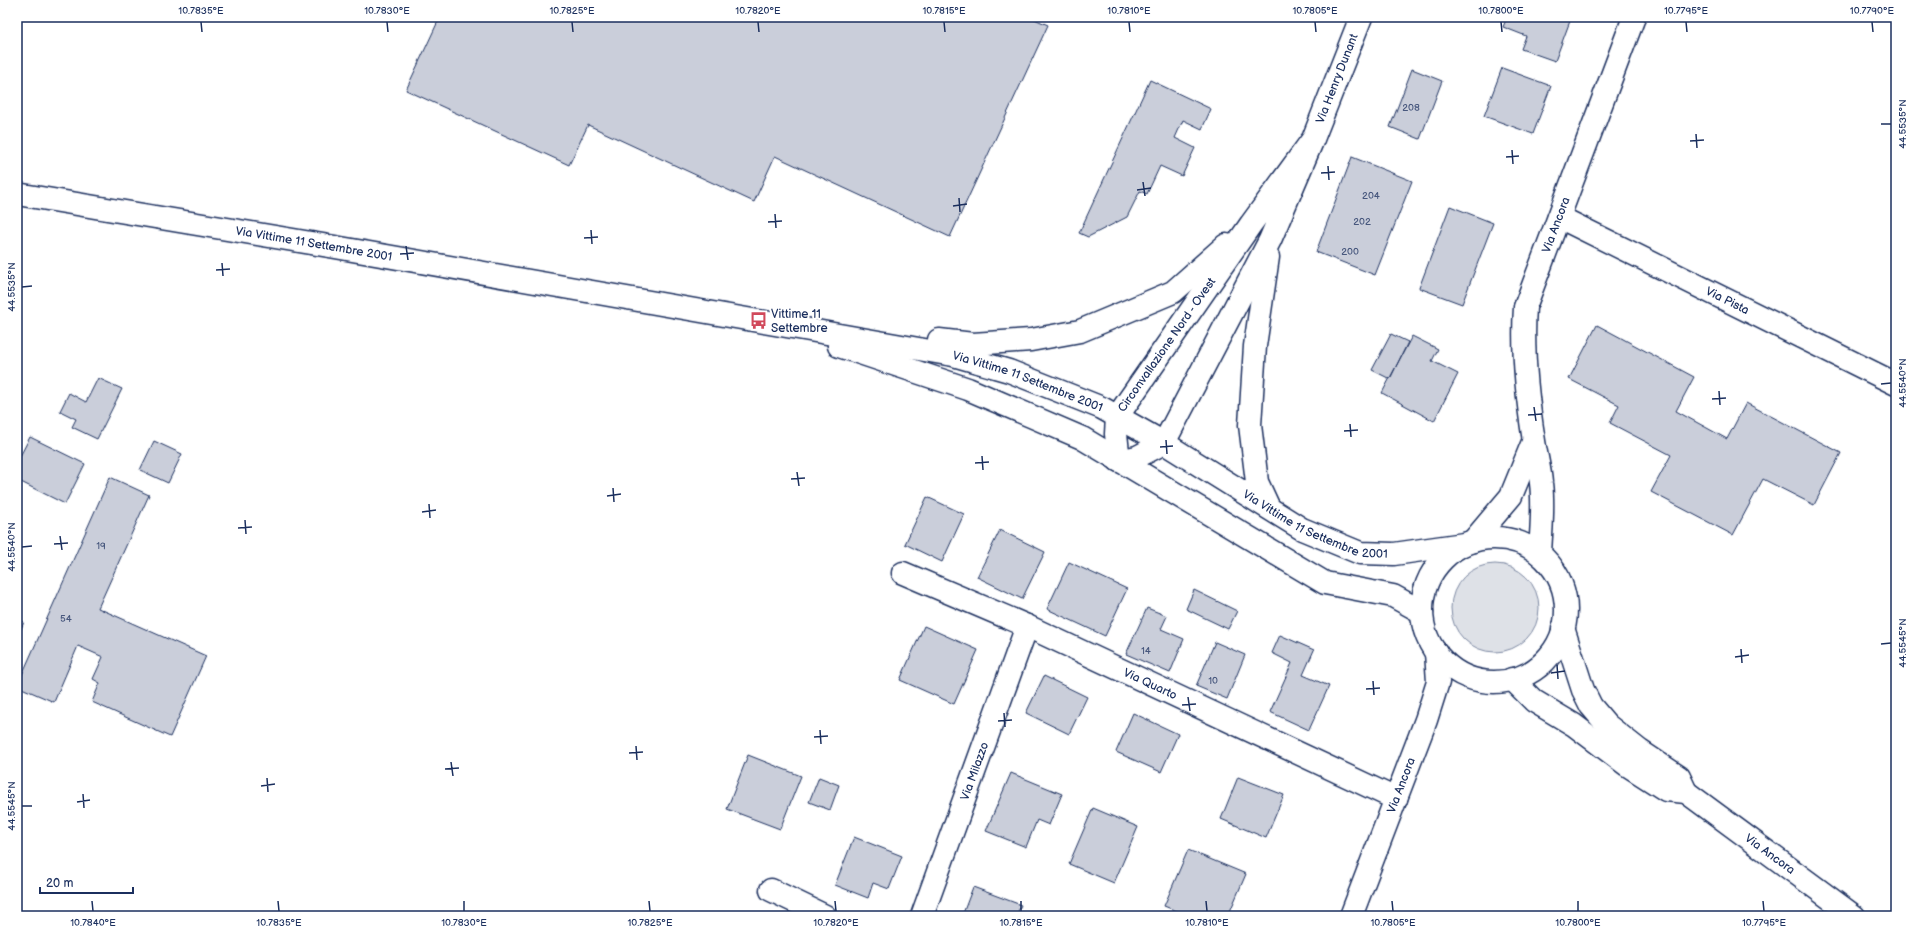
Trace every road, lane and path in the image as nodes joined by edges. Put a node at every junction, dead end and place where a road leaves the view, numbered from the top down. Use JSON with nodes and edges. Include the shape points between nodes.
{"nodes":[{"id":1,"x":1361,"y":17,"type":"edge"},
{"id":2,"x":1634,"y":17,"type":"edge"},
{"id":3,"x":1313,"y":139,"type":"junction"},
{"id":4,"x":17,"y":194,"type":"edge"},
{"id":5,"x":1559,"y":218,"type":"junction"},
{"id":6,"x":1251,"y":224,"type":"junction"},
{"id":7,"x":1270,"y":240,"type":"junction"},
{"id":8,"x":765,"y":322,"type":"junction"},
{"id":9,"x":1896,"y":384,"type":"edge"},
{"id":10,"x":1118,"y":417,"type":"junction"},
{"id":11,"x":1534,"y":440,"type":"junction"},
{"id":12,"x":1164,"y":443,"type":"junction"},
{"id":13,"x":1119,"y":461,"type":"junction"},
{"id":14,"x":1270,"y":509,"type":"junction"},
{"id":15,"x":1468,"y":542,"type":"junction"},
{"id":16,"x":1540,"y":554,"type":"junction"},
{"id":17,"x":903,"y":573,"type":"dead end"},
{"id":18,"x":1422,"y":612,"type":"junction"},
{"id":19,"x":1027,"y":626,"type":"junction"},
{"id":20,"x":1563,"y":628,"type":"junction"},
{"id":21,"x":1436,"y":652,"type":"junction"},
{"id":22,"x":1512,"y":679,"type":"junction"},
{"id":23,"x":1686,"y":792,"type":"junction"},
{"id":24,"x":1396,"y":799,"type":"junction"},
{"id":25,"x":771,"y":890,"type":"dead end"},
{"id":26,"x":825,"y":916,"type":"edge"},
{"id":27,"x":922,"y":916,"type":"edge"},
{"id":28,"x":1351,"y":916,"type":"edge"},
{"id":29,"x":1854,"y":916,"type":"edge"}],
"edges":[{"from":1,"to":3,"type":"main road","name":"Via Henry Dunant"},
{"from":2,"to":5,"type":"main road","name":"Via Ancora"},
{"from":3,"to":6,"type":"main road","name":"Circonvallazione Nord - Ovest"},
{"from":3,"to":7,"type":"main road"},
{"from":4,"to":8,"type":"main road","name":"Via Vittime 11 Settembre 2001"},
{"from":5,"to":9,"type":"main road","name":"Via Pista"},
{"from":5,"to":11,"type":"main road","name":"Via Ancora","via":[[1525,307],[1523,331]]},
{"from":6,"to":8,"type":"main road","via":[[1173,292],[1080,331],[1031,340],[973,344]]},
{"from":6,"to":10,"type":"main road","name":"Circonvallazione Nord - Ovest"},
{"from":7,"to":12,"type":"main road"},
{"from":7,"to":14,"type":"main road","via":[[1255,346],[1250,425],[1257,482]]},
{"from":8,"to":10,"type":"main road","name":"Via Vittime 11 Settembre 2001","via":[[953,355],[1009,371],[1102,408]]},
{"from":8,"to":13,"type":"main road","via":[[968,389],[1082,438]]},
{"from":10,"to":12,"type":"main road","name":"Via Vittime 11 Settembre 2001"},
{"from":10,"to":13,"type":"main road","name":"Circonvallazione Nord - Ovest","via":[[1116,434]]},
{"from":11,"to":15,"type":"main road","name":"Via Ancora","via":[[1511,496]]},
{"from":11,"to":16,"type":"main road","name":"Via Ancora","via":[[1542,484]]},
{"from":12,"to":13,"type":"main road","via":[[1137,457]]},
{"from":12,"to":14,"type":"main road","name":"Via Vittime 11 Settembre 2001"},
{"from":13,"to":18,"type":"main road","via":[[1326,583],[1393,596]]},
{"from":14,"to":15,"type":"main road","name":"Via Vittime 11 Settembre 2001","via":[[1302,529],[1360,553],[1394,554]]},
{"from":15,"to":16,"type":"main road","name":"Via Ancora","via":[[1492,538],[1510,539]]},
{"from":15,"to":18,"type":"main road","name":"Via Ancora","via":[[1448,554],[1438,564],[1427,583]]},
{"from":16,"to":20,"type":"main road","name":"Via Ancora","via":[[1555,570],[1564,593],[1566,607]]},
{"from":17,"to":19,"type":"main road","name":"Via Quarto"},
{"from":18,"to":21,"type":"main road","name":"Via Ancora","via":[[1424,628]]},
{"from":19,"to":24,"type":"main road","name":"Via Quarto"},
{"from":19,"to":27,"type":"main road","name":"Via Milazzo"},
{"from":20,"to":22,"type":"main road","name":"Via Ancora","via":[[1557,644],[1549,655],[1532,670]]},
{"from":20,"to":23,"type":"main road","name":"Via Ancora","via":[[1583,690],[1591,706],[1607,725],[1679,777]]},
{"from":21,"to":22,"type":"main road","name":"Via Ancora","via":[[1447,665],[1479,680],[1497,682]]},
{"from":21,"to":24,"type":"main road","name":"Via Ancora","via":[[1438,682]]},
{"from":22,"to":23,"type":"main road","via":[[1534,701],[1574,725],[1627,765],[1666,790]]},
{"from":23,"to":29,"type":"main road","name":"Via Ancora"},
{"from":24,"to":28,"type":"main road","name":"Via Ancora"},
{"from":25,"to":26,"type":"main road"}]}
